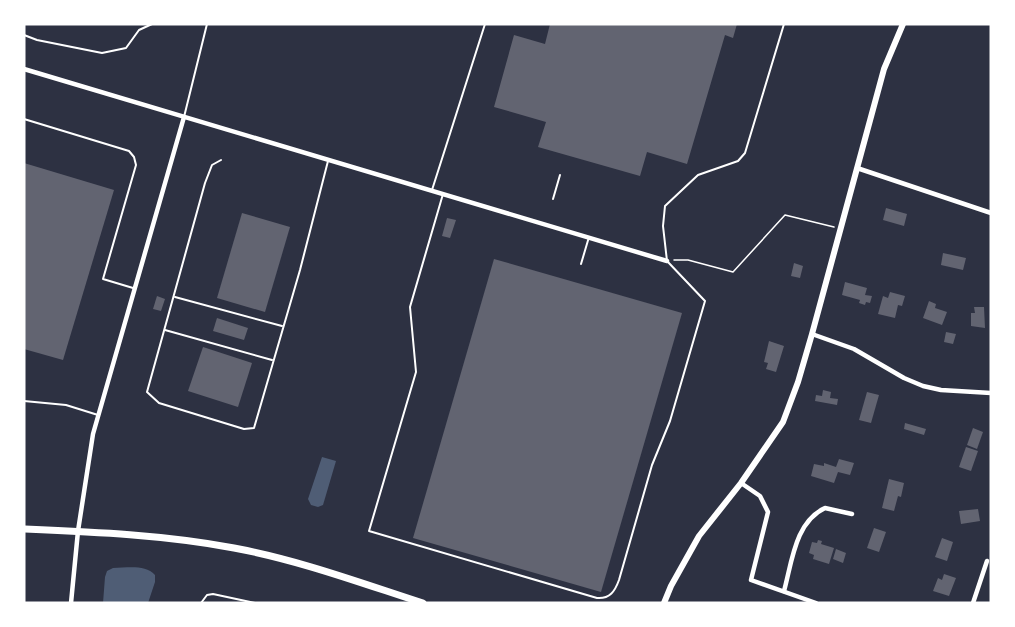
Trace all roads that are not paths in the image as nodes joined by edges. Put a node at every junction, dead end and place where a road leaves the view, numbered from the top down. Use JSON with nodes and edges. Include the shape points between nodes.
{"nodes":[{"id":1,"x":152,"y":24,"type":"edge"},
{"id":2,"x":207,"y":24,"type":"edge"},
{"id":3,"x":485,"y":24,"type":"edge"},
{"id":4,"x":784,"y":24,"type":"edge"},
{"id":5,"x":903,"y":24,"type":"edge"},
{"id":6,"x":24,"y":35,"type":"edge"},
{"id":7,"x":24,"y":69,"type":"edge"},
{"id":8,"x":184,"y":117,"type":"junction"},
{"id":9,"x":24,"y":119,"type":"edge"},
{"id":10,"x":221,"y":160,"type":"dead end"},
{"id":11,"x":329,"y":160,"type":"junction"},
{"id":12,"x":857,"y":168,"type":"junction"},
{"id":13,"x":560,"y":175,"type":"dead end"},
{"id":14,"x":432,"y":190,"type":"junction"},
{"id":15,"x":442,"y":194,"type":"junction"},
{"id":16,"x":553,"y":199,"type":"dead end"},
{"id":17,"x":991,"y":213,"type":"edge"},
{"id":18,"x":589,"y":237,"type":"junction"},
{"id":19,"x":668,"y":261,"type":"junction"},
{"id":20,"x":581,"y":264,"type":"dead end"},
{"id":21,"x":136,"y":289,"type":"junction"},
{"id":22,"x":175,"y":297,"type":"junction"},
{"id":23,"x":283,"y":327,"type":"junction"},
{"id":24,"x":165,"y":330,"type":"junction"},
{"id":25,"x":812,"y":334,"type":"junction"},
{"id":26,"x":273,"y":361,"type":"junction"},
{"id":27,"x":991,"y":393,"type":"edge"},
{"id":28,"x":24,"y":401,"type":"edge"},
{"id":29,"x":98,"y":415,"type":"junction"},
{"id":30,"x":741,"y":483,"type":"junction"},
{"id":31,"x":852,"y":514,"type":"dead end"},
{"id":32,"x":24,"y":529,"type":"edge"},
{"id":33,"x":78,"y":531,"type":"junction"},
{"id":34,"x":987,"y":561,"type":"dead end"},
{"id":35,"x":784,"y":591,"type":"junction"},
{"id":36,"x":71,"y":603,"type":"edge"},
{"id":37,"x":201,"y":603,"type":"edge"},
{"id":38,"x":255,"y":603,"type":"edge"},
{"id":39,"x":423,"y":603,"type":"edge"},
{"id":40,"x":664,"y":603,"type":"edge"},
{"id":41,"x":816,"y":603,"type":"edge"},
{"id":42,"x":973,"y":603,"type":"edge"}],
"edges":[{"from":1,"to":6,"type":"lane","via":[[139,30],[126,48],[102,53]]},
{"from":2,"to":8,"type":"lane"},
{"from":3,"to":14,"type":"lane"},
{"from":4,"to":19,"type":"lane","via":[[746,153],[738,161],[698,175],[665,206],[663,226]]},
{"from":5,"to":12,"type":"street","via":[[881,78]]},
{"from":7,"to":8,"type":"street"},
{"from":8,"to":11,"type":"street"},
{"from":8,"to":21,"type":"street"},
{"from":9,"to":21,"type":"lane","via":[[129,151],[134,157],[136,165],[103,279]]},
{"from":10,"to":22,"type":"lane","via":[[212,165]]},
{"from":11,"to":14,"type":"street"},
{"from":11,"to":23,"type":"lane"},
{"from":12,"to":17,"type":"street"},
{"from":12,"to":25,"type":"street"},
{"from":13,"to":16,"type":"lane"},
{"from":14,"to":15,"type":"street"},
{"from":15,"to":18,"type":"street"},
{"from":15,"to":19,"type":"lane","via":[[410,308],[416,372],[369,531],[597,598],[613,593],[620,580],[705,301]]},
{"from":18,"to":19,"type":"street"},
{"from":18,"to":20,"type":"lane"},
{"from":21,"to":29,"type":"street"},
{"from":22,"to":23,"type":"lane"},
{"from":22,"to":24,"type":"lane"},
{"from":23,"to":26,"type":"lane"},
{"from":24,"to":26,"type":"lane"},
{"from":24,"to":26,"type":"lane","via":[[147,392],[159,403],[244,429],[254,428]]},
{"from":25,"to":27,"type":"street","via":[[854,349],[923,386]]},
{"from":25,"to":30,"type":"street","via":[[783,422]]},
{"from":28,"to":29,"type":"lane","via":[[66,405]]},
{"from":29,"to":33,"type":"street"},
{"from":30,"to":35,"type":"street","via":[[760,496],[768,512],[751,580]]},
{"from":30,"to":40,"type":"street","via":[[699,536]]},
{"from":31,"to":35,"type":"street","via":[[825,508],[807,521],[800,532]]},
{"from":32,"to":33,"type":"main road"},
{"from":33,"to":36,"type":"street"},
{"from":33,"to":39,"type":"main road","via":[[235,548],[285,559]]},
{"from":34,"to":42,"type":"street"},
{"from":35,"to":41,"type":"street"},
{"from":37,"to":38,"type":"lane","via":[[213,594]]}]}
